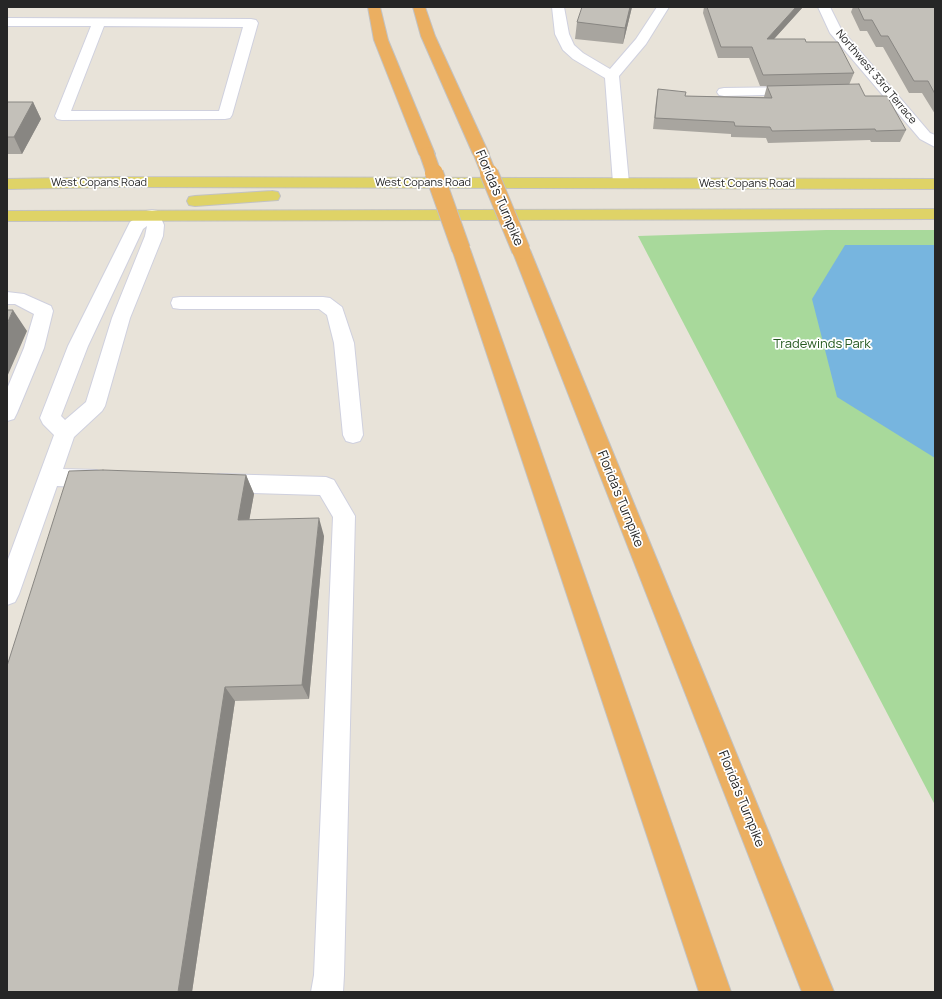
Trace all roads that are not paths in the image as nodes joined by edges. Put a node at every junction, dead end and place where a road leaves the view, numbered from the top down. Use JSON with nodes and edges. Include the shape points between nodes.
{"nodes":[{"id":1,"x":374,"y":7,"type":"edge"},
{"id":2,"x":419,"y":7,"type":"edge"},
{"id":3,"x":558,"y":7,"type":"edge"},
{"id":4,"x":663,"y":7,"type":"edge"},
{"id":5,"x":824,"y":7,"type":"edge"},
{"id":6,"x":7,"y":22,"type":"edge"},
{"id":7,"x":99,"y":23,"type":"junction"},
{"id":8,"x":612,"y":76,"type":"junction"},
{"id":9,"x":871,"y":90,"type":"dead end"},
{"id":10,"x":886,"y":90,"type":"junction"},
{"id":11,"x":809,"y":91,"type":"edge"},
{"id":12,"x":724,"y":92,"type":"dead end"},
{"id":13,"x":935,"y":142,"type":"edge"},
{"id":14,"x":121,"y":182,"type":"junction"},
{"id":15,"x":621,"y":183,"type":"junction"},
{"id":16,"x":7,"y":184,"type":"edge"},
{"id":17,"x":935,"y":184,"type":"edge"},
{"id":18,"x":7,"y":203,"type":"edge"},
{"id":19,"x":935,"y":214,"type":"edge"},
{"id":20,"x":152,"y":215,"type":"junction"},
{"id":21,"x":7,"y":216,"type":"edge"},
{"id":22,"x":7,"y":298,"type":"edge"},
{"id":23,"x":180,"y":303,"type":"dead end"},
{"id":24,"x":7,"y":413,"type":"edge"},
{"id":25,"x":65,"y":433,"type":"junction"},
{"id":26,"x":353,"y":435,"type":"dead end"},
{"id":27,"x":49,"y":477,"type":"junction"},
{"id":28,"x":120,"y":480,"type":"edge"},
{"id":29,"x":200,"y":482,"type":"edge"},
{"id":30,"x":7,"y":594,"type":"edge"},
{"id":31,"x":327,"y":992,"type":"edge"},
{"id":32,"x":715,"y":992,"type":"edge"},
{"id":33,"x":818,"y":992,"type":"edge"}],
"edges":[{"from":1,"to":32,"type":"highway","bridge":true,"via":[[381,40],[428,154]]},
{"from":2,"to":33,"type":"highway","name":"Florida's Turnpike","bridge":true,"via":[[428,36],[521,250]]},
{"from":3,"to":8,"type":"street","via":[[562,34],[568,47],[578,56]]},
{"from":4,"to":8,"type":"street","via":[[641,41]]},
{"from":5,"to":10,"type":"street","name":"Northwest 33rd Terrace","via":[[835,30]]},
{"from":6,"to":7,"type":"street"},
{"from":7,"to":7,"type":"street","via":[[251,23],[225,115],[62,116]]},
{"from":8,"to":15,"type":"street"},
{"from":9,"to":10,"type":"street"},
{"from":10,"to":13,"type":"street","name":"Northwest 33rd Terrace","via":[[925,136]]},
{"from":11,"to":12,"type":"street"},
{"from":14,"to":15,"type":"main road","name":"West Copans Road"},
{"from":14,"to":16,"type":"main road","name":"West Copans Road"},
{"from":14,"to":18,"type":"main road","via":[[118,188],[89,202]]},
{"from":15,"to":17,"type":"main road","name":"West Copans Road"},
{"from":15,"to":20,"type":"main road","via":[[562,193],[263,197],[177,202]]},
{"from":19,"to":20,"type":"main road"},
{"from":20,"to":21,"type":"main road"},
{"from":20,"to":25,"type":"street","via":[[156,225],[154,236],[122,318],[95,406]]},
{"from":20,"to":25,"type":"street","via":[[136,226],[78,346],[50,418]]},
{"from":22,"to":24,"type":"street","via":[[18,298],[44,311],[34,348]]},
{"from":23,"to":26,"type":"street","via":[[323,303],[335,312],[344,343]]},
{"from":25,"to":27,"type":"street"},
{"from":27,"to":28,"type":"street"},
{"from":27,"to":30,"type":"street"},
{"from":29,"to":31,"type":"street","via":[[326,486],[344,516]]}]}
